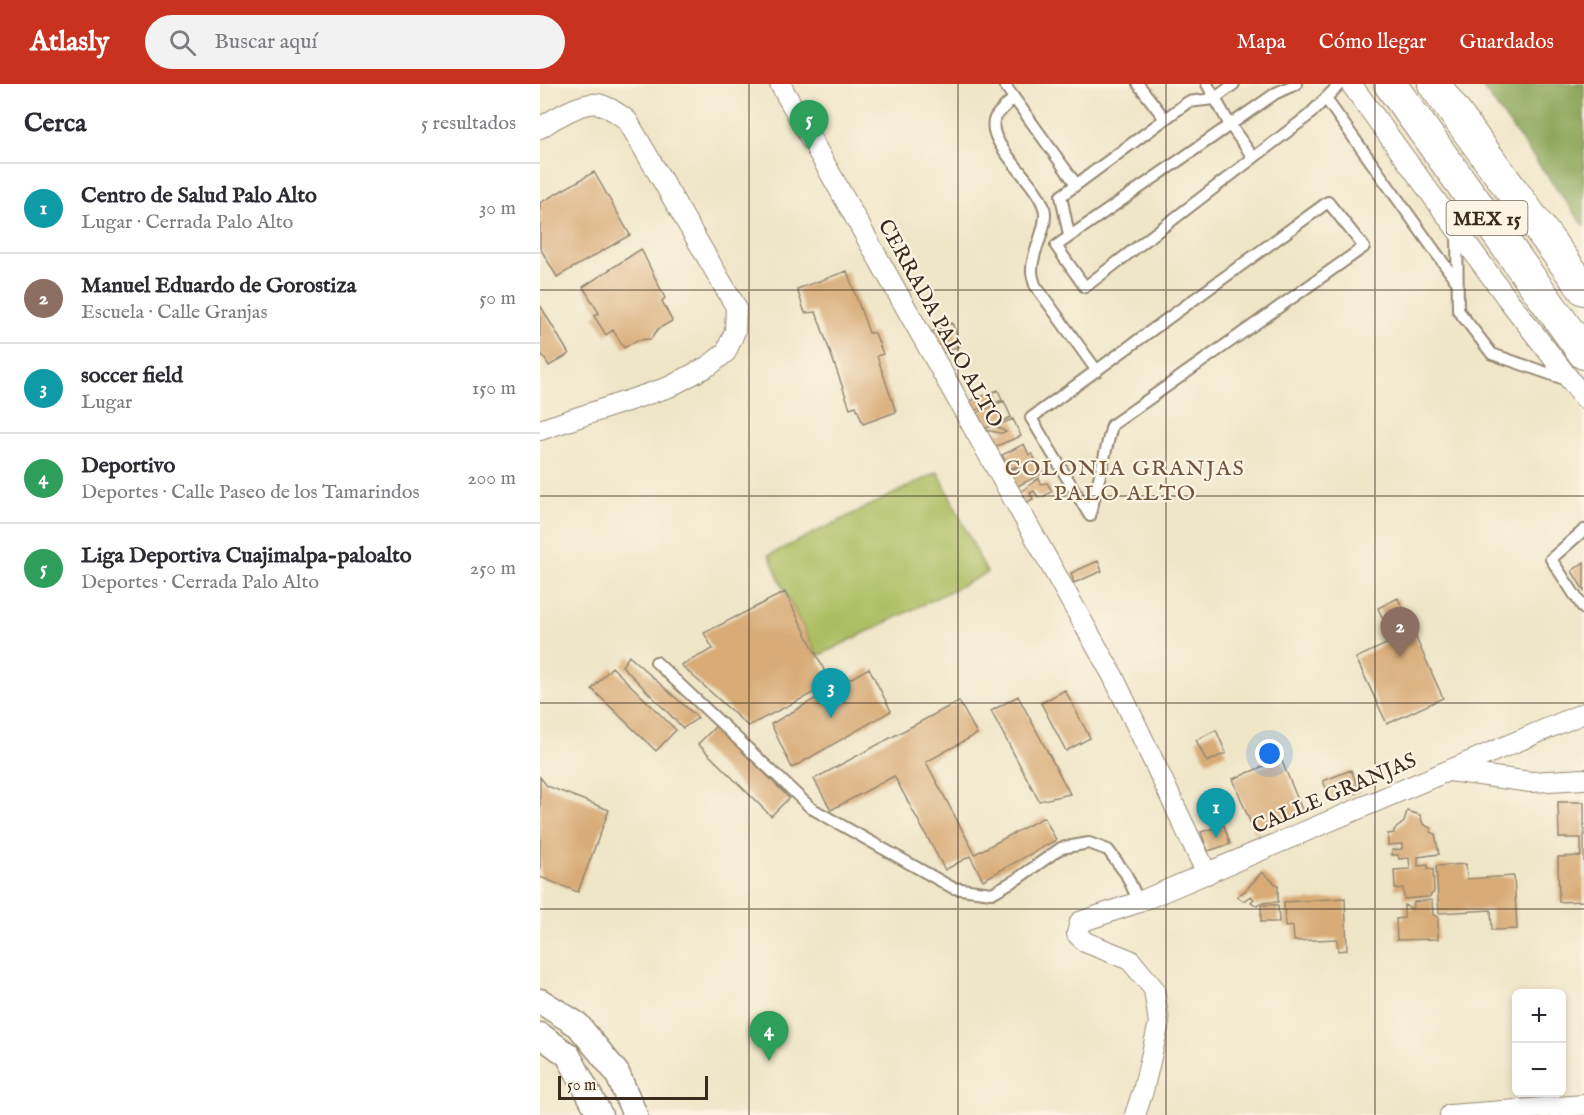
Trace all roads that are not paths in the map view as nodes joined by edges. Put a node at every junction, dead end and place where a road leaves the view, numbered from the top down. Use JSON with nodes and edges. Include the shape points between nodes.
{"nodes":[{"id":1,"x":780,"y":84,"type":"edge"},
{"id":2,"x":1004,"y":84,"type":"edge"},
{"id":3,"x":1139,"y":84,"type":"edge"},
{"id":4,"x":1207,"y":84,"type":"edge"},
{"id":5,"x":1234,"y":84,"type":"edge"},
{"id":6,"x":1296,"y":84,"type":"edge"},
{"id":7,"x":1340,"y":84,"type":"edge"},
{"id":8,"x":1351,"y":84,"type":"edge"},
{"id":9,"x":1390,"y":84,"type":"edge"},
{"id":10,"x":1434,"y":84,"type":"edge"},
{"id":11,"x":1014,"y":98,"type":"junction"},
{"id":12,"x":1214,"y":99,"type":"junction"},
{"id":13,"x":1326,"y":99,"type":"junction"},
{"id":14,"x":1165,"y":119,"type":"junction"},
{"id":15,"x":1230,"y":125,"type":"junction"},
{"id":16,"x":540,"y":128,"type":"edge"},
{"id":17,"x":1253,"y":157,"type":"junction"},
{"id":18,"x":1076,"y":184,"type":"junction"},
{"id":19,"x":1457,"y":229,"type":"junction"},
{"id":20,"x":1069,"y":235,"type":"junction"},
{"id":21,"x":1457,"y":282,"type":"junction"},
{"id":22,"x":1584,"y":289,"type":"edge"},
{"id":23,"x":1584,"y":353,"type":"edge"},
{"id":24,"x":1097,"y":371,"type":"junction"},
{"id":25,"x":1571,"y":381,"type":"junction"},
{"id":26,"x":1584,"y":398,"type":"edge"},
{"id":27,"x":540,"y":430,"type":"edge"},
{"id":28,"x":1584,"y":530,"type":"edge"},
{"id":29,"x":1584,"y":609,"type":"edge"},
{"id":30,"x":656,"y":662,"type":"dead end"},
{"id":31,"x":1584,"y":713,"type":"edge"},
{"id":32,"x":1447,"y":771,"type":"junction"},
{"id":33,"x":1584,"y":779,"type":"edge"},
{"id":34,"x":1207,"y":874,"type":"junction"},
{"id":35,"x":1139,"y":902,"type":"junction"},
{"id":36,"x":540,"y":1001,"type":"edge"},
{"id":37,"x":540,"y":1035,"type":"edge"},
{"id":38,"x":1584,"y":1105,"type":"edge"},
{"id":39,"x":600,"y":1115,"type":"edge"},
{"id":40,"x":635,"y":1115,"type":"edge"},
{"id":41,"x":1135,"y":1115,"type":"edge"},
{"id":42,"x":1460,"y":1115,"type":"edge"}],
"edges":[{"from":1,"to":34,"type":"street","name":"CERRADA PALO ALTO","via":[[1113,676]]},
{"from":2,"to":11,"type":"lane"},
{"from":3,"to":14,"type":"lane"},
{"from":4,"to":12,"type":"lane"},
{"from":5,"to":12,"type":"lane"},
{"from":6,"to":15,"type":"lane"},
{"from":7,"to":13,"type":"lane"},
{"from":8,"to":19,"type":"street"},
{"from":9,"to":23,"type":"main road","number":"MEX 15"},
{"from":10,"to":22,"type":"main road","number":"MEX 15"},
{"from":11,"to":18,"type":"lane"},
{"from":11,"to":24,"type":"lane","via":[[995,118],[993,130],[1041,199],[1045,212],[1031,270],[1035,285]]},
{"from":12,"to":14,"type":"lane","via":[[1188,102]]},
{"from":12,"to":15,"type":"lane"},
{"from":13,"to":17,"type":"lane"},
{"from":13,"to":21,"type":"lane"},
{"from":14,"to":18,"type":"lane"},
{"from":15,"to":17,"type":"lane"},
{"from":15,"to":20,"type":"lane"},
{"from":16,"to":27,"type":"street","via":[[562,114],[595,103],[627,120],[736,307],[735,331],[726,352],[710,365],[669,387]]},
{"from":17,"to":20,"type":"lane","via":[[1085,287],[1056,246]]},
{"from":18,"to":20,"type":"lane","via":[[1061,196]]},
{"from":19,"to":21,"type":"lane"},
{"from":19,"to":25,"type":"street"},
{"from":21,"to":25,"type":"lane","via":[[1458,310],[1492,354]]},
{"from":24,"to":24,"type":"lane","via":[[1328,202],[1364,247],[1112,425],[1090,516],[1031,418]]},
{"from":25,"to":26,"type":"street"},
{"from":28,"to":29,"type":"lane","via":[[1551,559]]},
{"from":30,"to":35,"type":"lane","via":[[811,808],[953,888],[992,893],[1061,848],[1089,843],[1108,850],[1126,874]]},
{"from":31,"to":32,"type":"street","name":"CALLE GRANJAS"},
{"from":32,"to":33,"type":"street","via":[[1530,782]]},
{"from":32,"to":34,"type":"street","name":"CALLE GRANJAS"},
{"from":34,"to":35,"type":"street","name":"CALLE GRANJAS"},
{"from":35,"to":41,"type":"street","name":"CALLE GRANJAS","via":[[1080,922],[1077,934],[1085,942],[1130,960],[1154,989],[1160,1023]]},
{"from":36,"to":40,"type":"street","via":[[578,1025],[617,1073]]},
{"from":37,"to":39,"type":"street","via":[[568,1054]]},
{"from":38,"to":42,"type":"street"}]}
